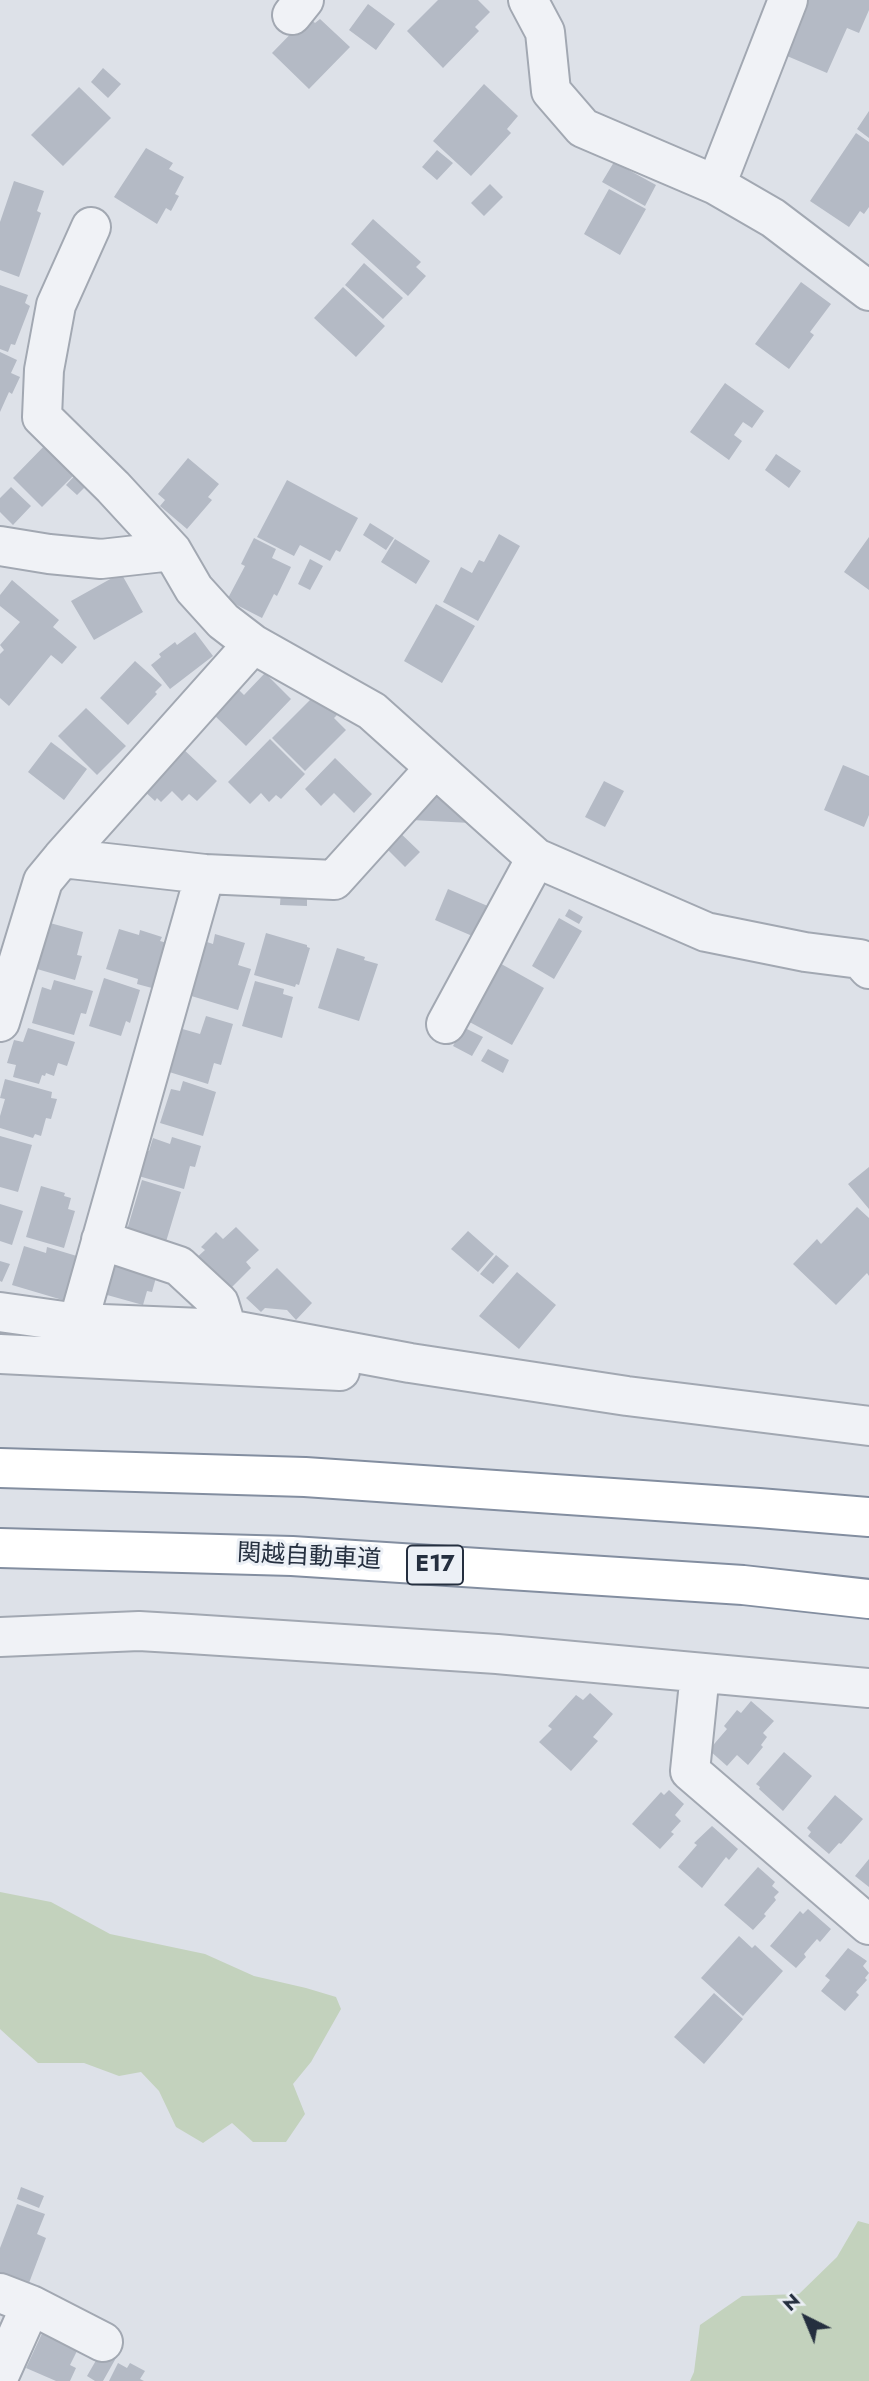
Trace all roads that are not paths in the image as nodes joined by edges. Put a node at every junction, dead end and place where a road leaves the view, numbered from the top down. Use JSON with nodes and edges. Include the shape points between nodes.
{"nodes":[{"id":1,"x":528,"y":0,"type":"edge"},
{"id":2,"x":788,"y":0,"type":"edge"},
{"id":3,"x":716,"y":185,"type":"junction"},
{"id":4,"x":91,"y":227,"type":"dead end"},
{"id":5,"x":869,"y":291,"type":"edge"},
{"id":6,"x":0,"y":546,"type":"edge"},
{"id":7,"x":172,"y":551,"type":"junction"},
{"id":8,"x":253,"y":644,"type":"junction"},
{"id":9,"x":435,"y":768,"type":"junction"},
{"id":10,"x":62,"y":858,"type":"junction"},
{"id":11,"x":536,"y":858,"type":"junction"},
{"id":12,"x":205,"y":874,"type":"junction"},
{"id":13,"x":869,"y":969,"type":"edge"},
{"id":14,"x":0,"y":1021,"type":"edge"},
{"id":15,"x":446,"y":1024,"type":"dead end"},
{"id":16,"x":101,"y":1240,"type":"junction"},
{"id":17,"x":0,"y":1312,"type":"edge"},
{"id":18,"x":78,"y":1323,"type":"junction"},
{"id":19,"x":227,"y":1329,"type":"junction"},
{"id":20,"x":0,"y":1353,"type":"edge"},
{"id":21,"x":410,"y":1363,"type":"junction"},
{"id":22,"x":869,"y":1426,"type":"edge"},
{"id":23,"x":0,"y":1468,"type":"edge"},
{"id":24,"x":869,"y":1517,"type":"edge"},
{"id":25,"x":0,"y":1548,"type":"edge"},
{"id":26,"x":869,"y":1599,"type":"edge"},
{"id":27,"x":0,"y":1637,"type":"edge"},
{"id":28,"x":700,"y":1673,"type":"junction"},
{"id":29,"x":869,"y":1688,"type":"edge"},
{"id":30,"x":869,"y":1925,"type":"edge"},
{"id":31,"x":16,"y":2299,"type":"edge"},
{"id":32,"x":103,"y":2342,"type":"dead end"},
{"id":33,"x":0,"y":2374,"type":"edge"}],
"edges":[{"from":1,"to":3,"type":"street","via":[[545,32],[551,91],[583,128]]},
{"from":2,"to":3,"type":"street"},
{"from":3,"to":5,"type":"street","via":[[773,218]]},
{"from":4,"to":7,"type":"street","via":[[56,305],[44,370],[42,417]]},
{"from":6,"to":7,"type":"street","via":[[101,559]]},
{"from":7,"to":8,"type":"street","via":[[194,589],[223,621]]},
{"from":8,"to":9,"type":"street","via":[[372,710]]},
{"from":8,"to":10,"type":"street"},
{"from":9,"to":11,"type":"street"},
{"from":9,"to":12,"type":"street","via":[[334,880]]},
{"from":10,"to":12,"type":"street"},
{"from":10,"to":14,"type":"street","via":[[43,881]]},
{"from":11,"to":13,"type":"street","via":[[706,932],[860,959]]},
{"from":11,"to":15,"type":"street"},
{"from":12,"to":16,"type":"street"},
{"from":16,"to":18,"type":"street"},
{"from":16,"to":19,"type":"street","via":[[179,1266],[219,1303]]},
{"from":17,"to":18,"type":"street"},
{"from":18,"to":19,"type":"street"},
{"from":19,"to":21,"type":"street"},
{"from":20,"to":21,"type":"street","via":[[355,1371]]},
{"from":21,"to":22,"type":"street"},
{"from":23,"to":24,"type":"highway","via":[[305,1477]]},
{"from":25,"to":26,"type":"highway","name":"関越自動車道","number":"E17","via":[[292,1556],[743,1585]]},
{"from":27,"to":28,"type":"street","via":[[190,1633]]},
{"from":28,"to":29,"type":"street"},
{"from":28,"to":30,"type":"street","via":[[690,1771]]},
{"from":31,"to":32,"type":"street"},
{"from":31,"to":33,"type":"street"}]}
